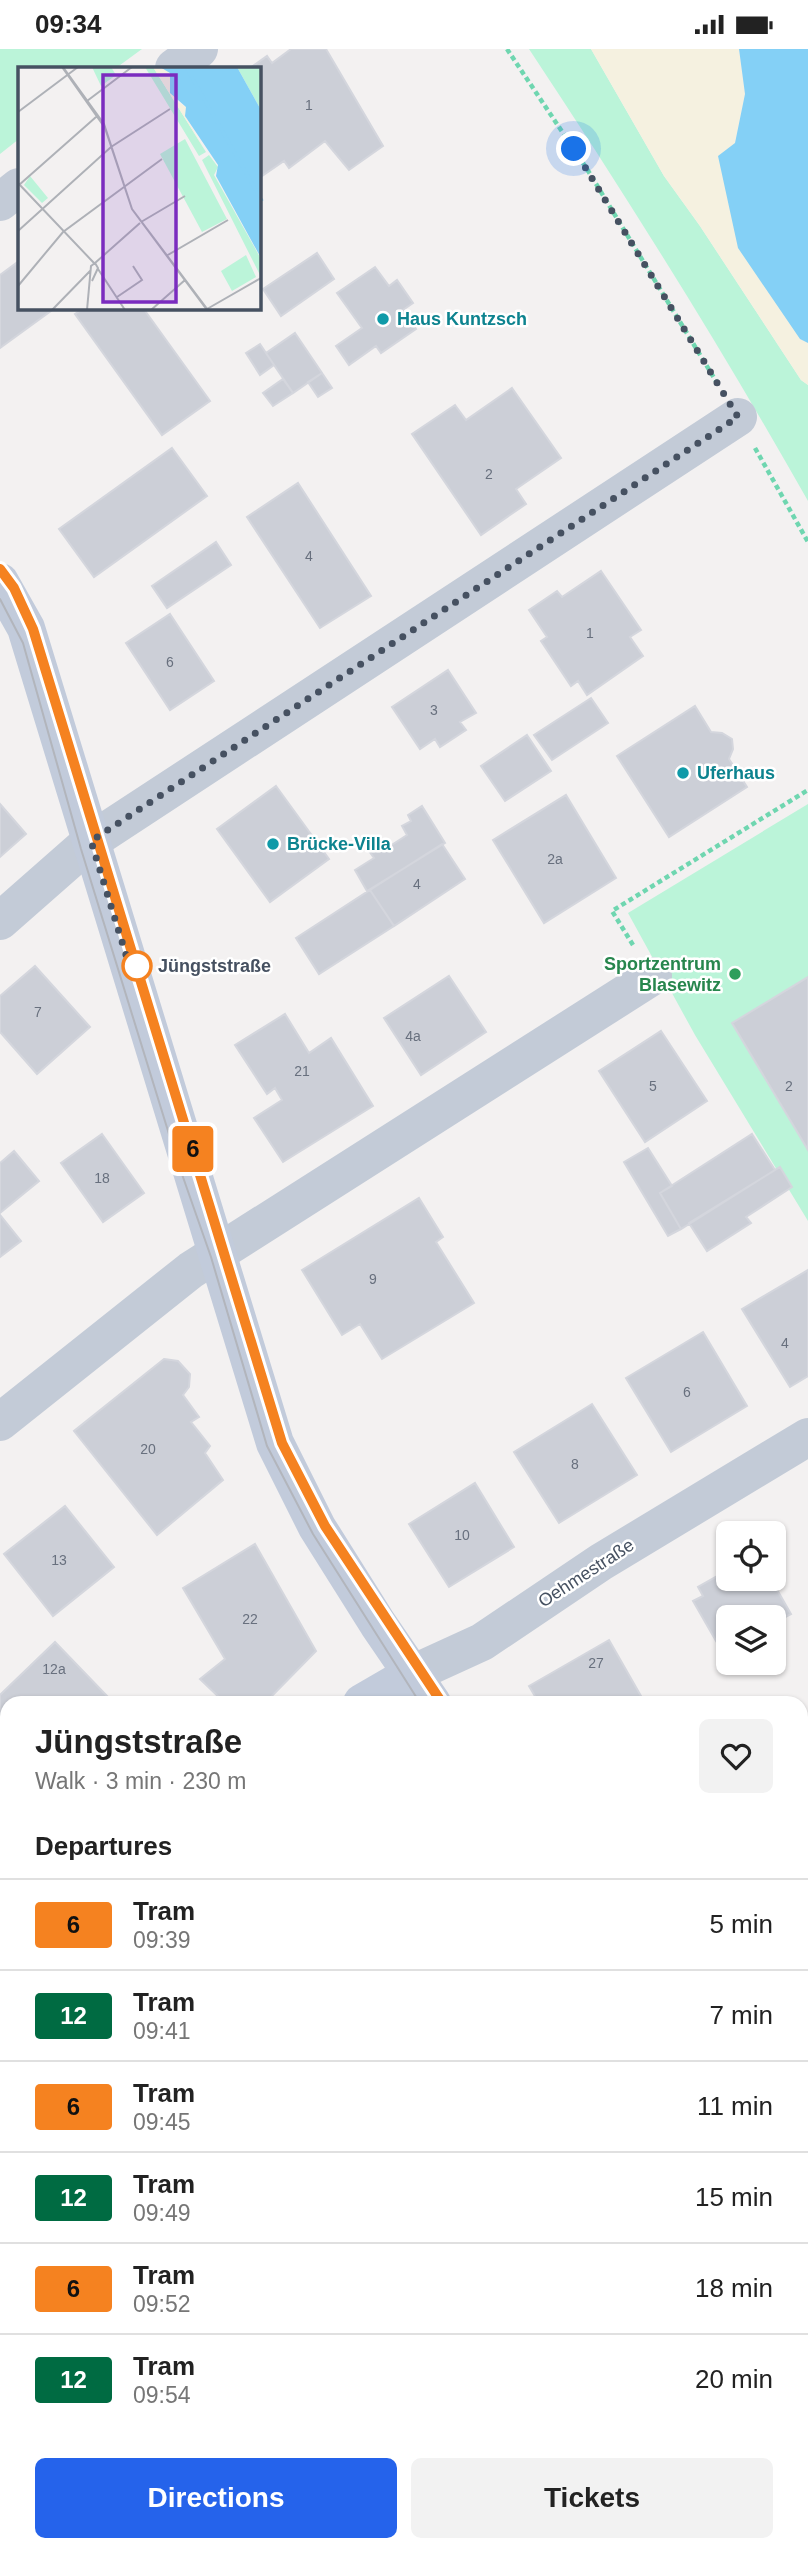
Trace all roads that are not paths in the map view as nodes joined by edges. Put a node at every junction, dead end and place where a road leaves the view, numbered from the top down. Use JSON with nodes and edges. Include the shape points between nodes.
{"nodes":[{"id":1,"x":199,"y":49,"type":"edge"},
{"id":2,"x":175,"y":67,"type":"edge"},
{"id":3,"x":18,"y":188,"type":"edge"},
{"id":4,"x":0,"y":202,"type":"edge"},
{"id":5,"x":738,"y":417,"type":"road end"},
{"id":6,"x":0,"y":582,"type":"edge"},
{"id":7,"x":91,"y":841,"type":"junction"},
{"id":8,"x":0,"y":921,"type":"edge"},
{"id":9,"x":653,"y":976,"type":"road end"},
{"id":10,"x":217,"y":1252,"type":"junction"},
{"id":11,"x":0,"y":1422,"type":"edge"},
{"id":12,"x":808,"y":1437,"type":"edge"},
{"id":13,"x":422,"y":1688,"type":"edge"},
{"id":14,"x":390,"y":1696,"type":"edge"}],
"edges":[{"from":1,"to":2,"type":"street"},
{"from":3,"to":4,"type":"street"},
{"from":5,"to":7,"type":"street"},
{"from":6,"to":7,"type":"main road","via":[[26,628]]},
{"from":7,"to":8,"type":"street"},
{"from":7,"to":10,"type":"main road"},
{"from":9,"to":10,"type":"street"},
{"from":10,"to":11,"type":"street"},
{"from":10,"to":13,"type":"main road","via":[[275,1443],[317,1527]]},
{"from":12,"to":13,"type":"street","name":"Oehmestraße","via":[[601,1562]]},
{"from":13,"to":14,"type":"main road","name":"Oehmestraße"}]}
